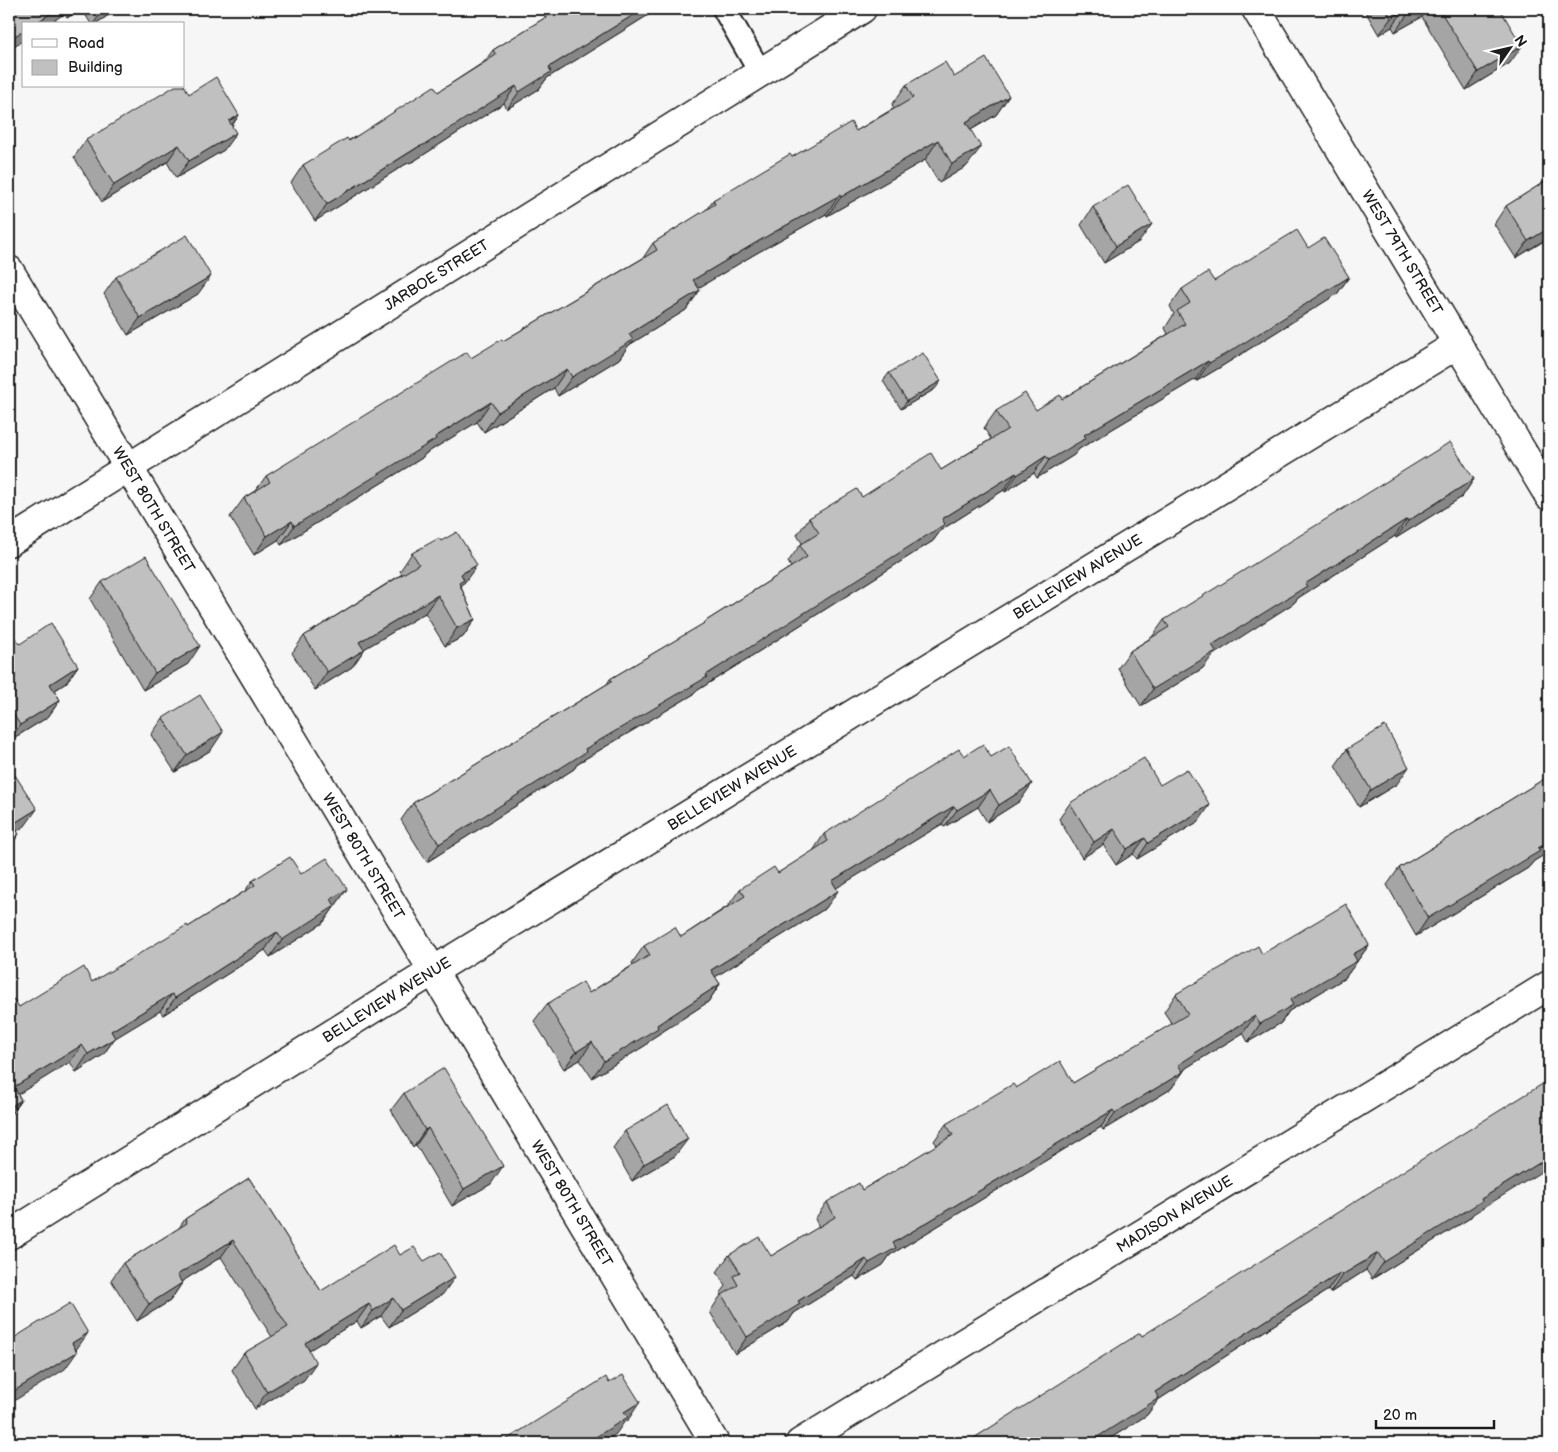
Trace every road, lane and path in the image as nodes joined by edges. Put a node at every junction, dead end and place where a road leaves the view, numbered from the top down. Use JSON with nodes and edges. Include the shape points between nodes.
{"nodes":[{"id":1,"x":724,"y":9,"type":"edge"},
{"id":2,"x":862,"y":9,"type":"edge"},
{"id":3,"x":1256,"y":9,"type":"edge"},
{"id":4,"x":760,"y":72,"type":"junction"},
{"id":5,"x":9,"y":270,"type":"edge"},
{"id":6,"x":1458,"y":344,"type":"junction"},
{"id":7,"x":128,"y":467,"type":"junction"},
{"id":8,"x":1549,"y":496,"type":"edge"},
{"id":9,"x":9,"y":542,"type":"edge"},
{"id":10,"x":433,"y":971,"type":"junction"},
{"id":11,"x":1549,"y":985,"type":"edge"},
{"id":12,"x":9,"y":1236,"type":"edge"},
{"id":13,"x":715,"y":1443,"type":"edge"},
{"id":14,"x":800,"y":1443,"type":"edge"}],
"edges":[{"from":1,"to":4,"type":"lane"},
{"from":2,"to":4,"type":"street","name":"JARBOE STREET"},
{"from":3,"to":6,"type":"street","name":"WEST 79TH STREET"},
{"from":4,"to":7,"type":"street","name":"JARBOE STREET"},
{"from":5,"to":7,"type":"street","name":"WEST 80TH STREET"},
{"from":6,"to":8,"type":"street","name":"WEST 79TH STREET"},
{"from":6,"to":10,"type":"street","name":"BELLEVIEW AVENUE"},
{"from":7,"to":9,"type":"street","name":"JARBOE STREET"},
{"from":7,"to":10,"type":"street","name":"WEST 80TH STREET"},
{"from":10,"to":12,"type":"street","name":"BELLEVIEW AVENUE"},
{"from":10,"to":13,"type":"street","name":"WEST 80TH STREET"},
{"from":11,"to":14,"type":"street","name":"MADISON AVENUE"}]}
